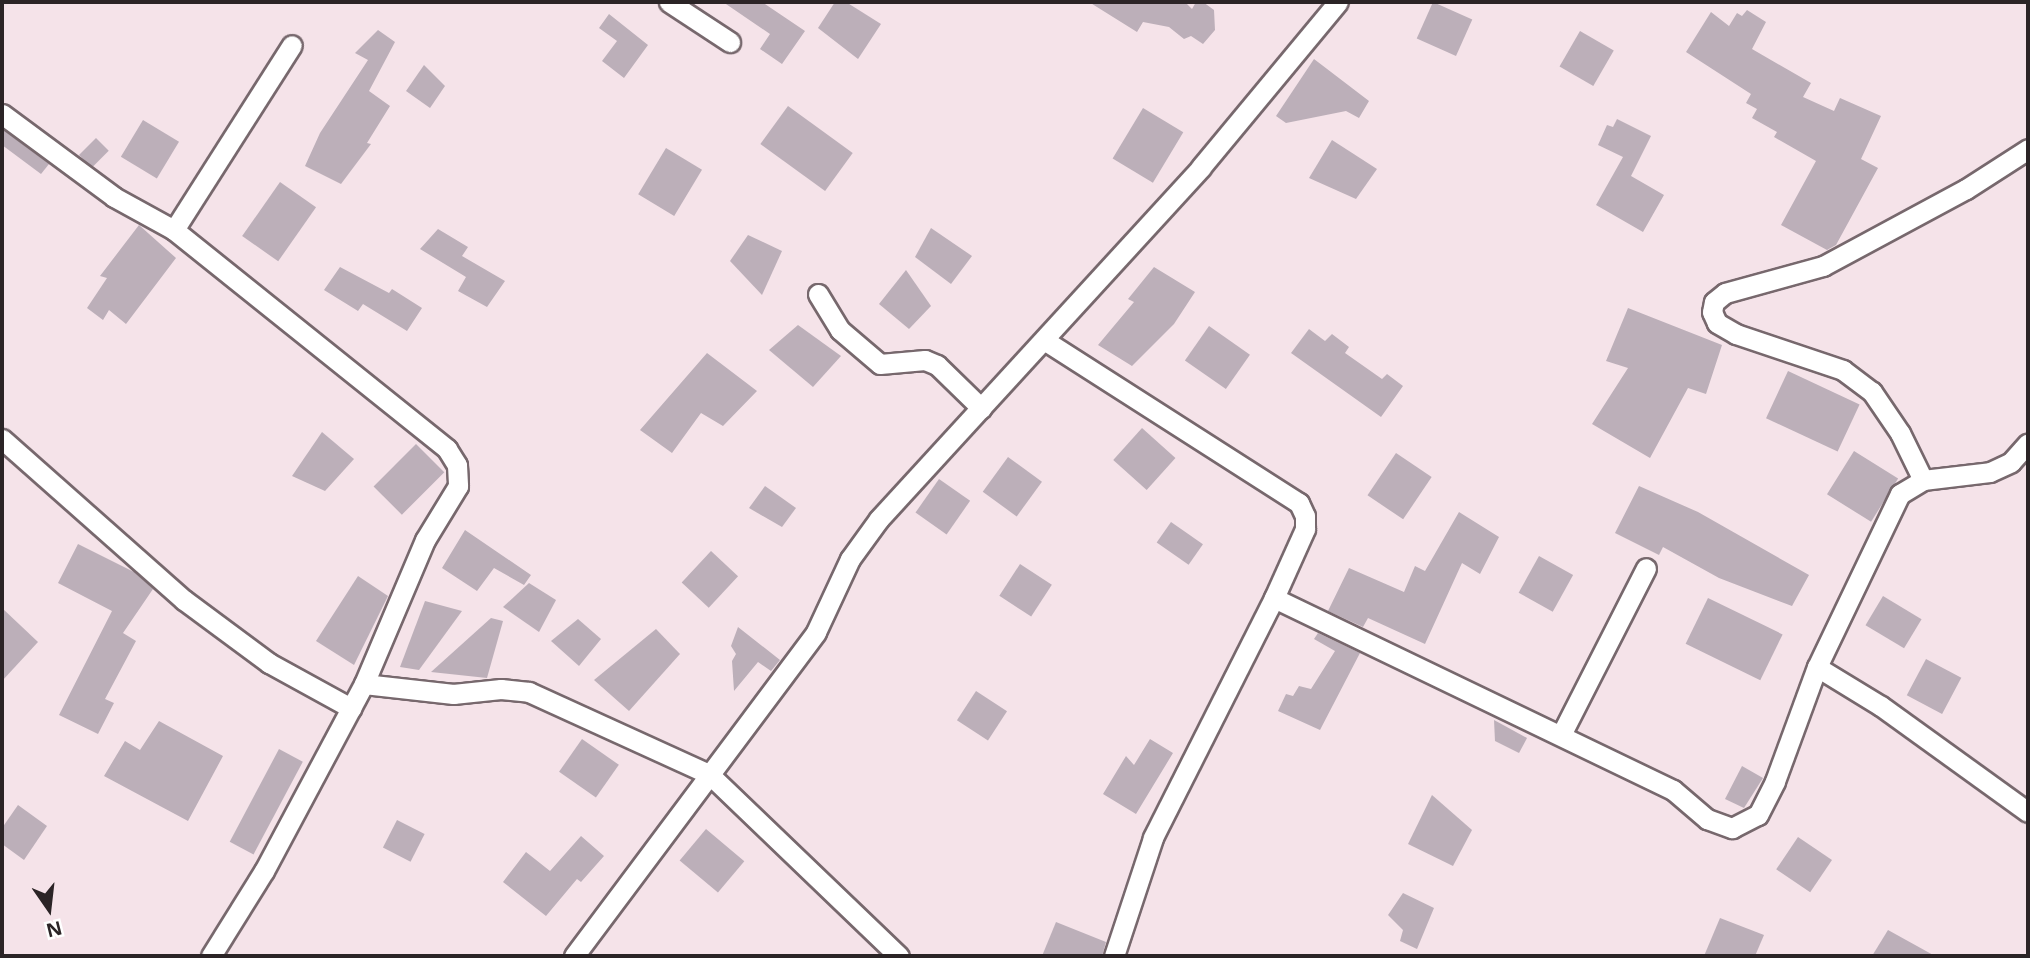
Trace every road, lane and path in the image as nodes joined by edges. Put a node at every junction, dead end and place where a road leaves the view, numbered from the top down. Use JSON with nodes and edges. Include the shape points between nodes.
{"nodes":[{"id":1,"x":669,"y":2,"type":"edge"},
{"id":2,"x":1338,"y":2,"type":"edge"},
{"id":3,"x":730,"y":42,"type":"dead end"},
{"id":4,"x":292,"y":45,"type":"dead end"},
{"id":5,"x":2,"y":114,"type":"edge"},
{"id":6,"x":2028,"y":149,"type":"edge"},
{"id":7,"x":174,"y":230,"type":"junction"},
{"id":8,"x":818,"y":294,"type":"dead end"},
{"id":9,"x":1044,"y":340,"type":"junction"},
{"id":10,"x":981,"y":408,"type":"junction"},
{"id":11,"x":2,"y":439,"type":"edge"},
{"id":12,"x":2028,"y":443,"type":"edge"},
{"id":13,"x":1923,"y":480,"type":"junction"},
{"id":14,"x":1646,"y":568,"type":"dead end"},
{"id":15,"x":1274,"y":598,"type":"junction"},
{"id":16,"x":1817,"y":667,"type":"junction"},
{"id":17,"x":364,"y":684,"type":"junction"},
{"id":18,"x":351,"y":708,"type":"junction"},
{"id":19,"x":1561,"y":734,"type":"junction"},
{"id":20,"x":709,"y":774,"type":"junction"},
{"id":21,"x":2028,"y":812,"type":"edge"},
{"id":22,"x":211,"y":956,"type":"edge"},
{"id":23,"x":575,"y":956,"type":"edge"},
{"id":24,"x":900,"y":956,"type":"edge"},
{"id":25,"x":1114,"y":956,"type":"edge"}],
"edges":[{"from":1,"to":3,"type":"street"},
{"from":2,"to":9,"type":"street","via":[[1201,167]]},
{"from":4,"to":7,"type":"street"},
{"from":5,"to":7,"type":"street","via":[[114,197]]},
{"from":6,"to":13,"type":"street","via":[[1966,189],[1824,266],[1724,293],[1714,302],[1717,323],[1735,334],[1843,370],[1872,392],[1900,433]]},
{"from":7,"to":17,"type":"street","via":[[447,449],[457,465],[458,486],[425,540]]},
{"from":8,"to":10,"type":"street","via":[[840,330],[880,364],[925,360],[937,365]]},
{"from":9,"to":10,"type":"street"},
{"from":9,"to":15,"type":"street","via":[[1299,503],[1305,530]]},
{"from":10,"to":20,"type":"street","via":[[879,519],[850,559],[816,632],[754,721]]},
{"from":11,"to":18,"type":"street","via":[[184,600],[269,663]]},
{"from":12,"to":13,"type":"street","via":[[2011,462],[1990,472]]},
{"from":13,"to":16,"type":"street","via":[[1900,494]]},
{"from":14,"to":19,"type":"street"},
{"from":15,"to":19,"type":"street"},
{"from":15,"to":25,"type":"street","via":[[1153,838]]},
{"from":16,"to":19,"type":"street","via":[[1775,781],[1758,814],[1745,825],[1732,828],[1707,819],[1673,790]]},
{"from":16,"to":21,"type":"street","via":[[1881,706]]},
{"from":17,"to":18,"type":"street"},
{"from":17,"to":20,"type":"street","via":[[453,694],[501,689],[529,692]]},
{"from":18,"to":22,"type":"street","via":[[264,871]]},
{"from":20,"to":23,"type":"street","via":[[650,861]]},
{"from":20,"to":24,"type":"street"}]}
